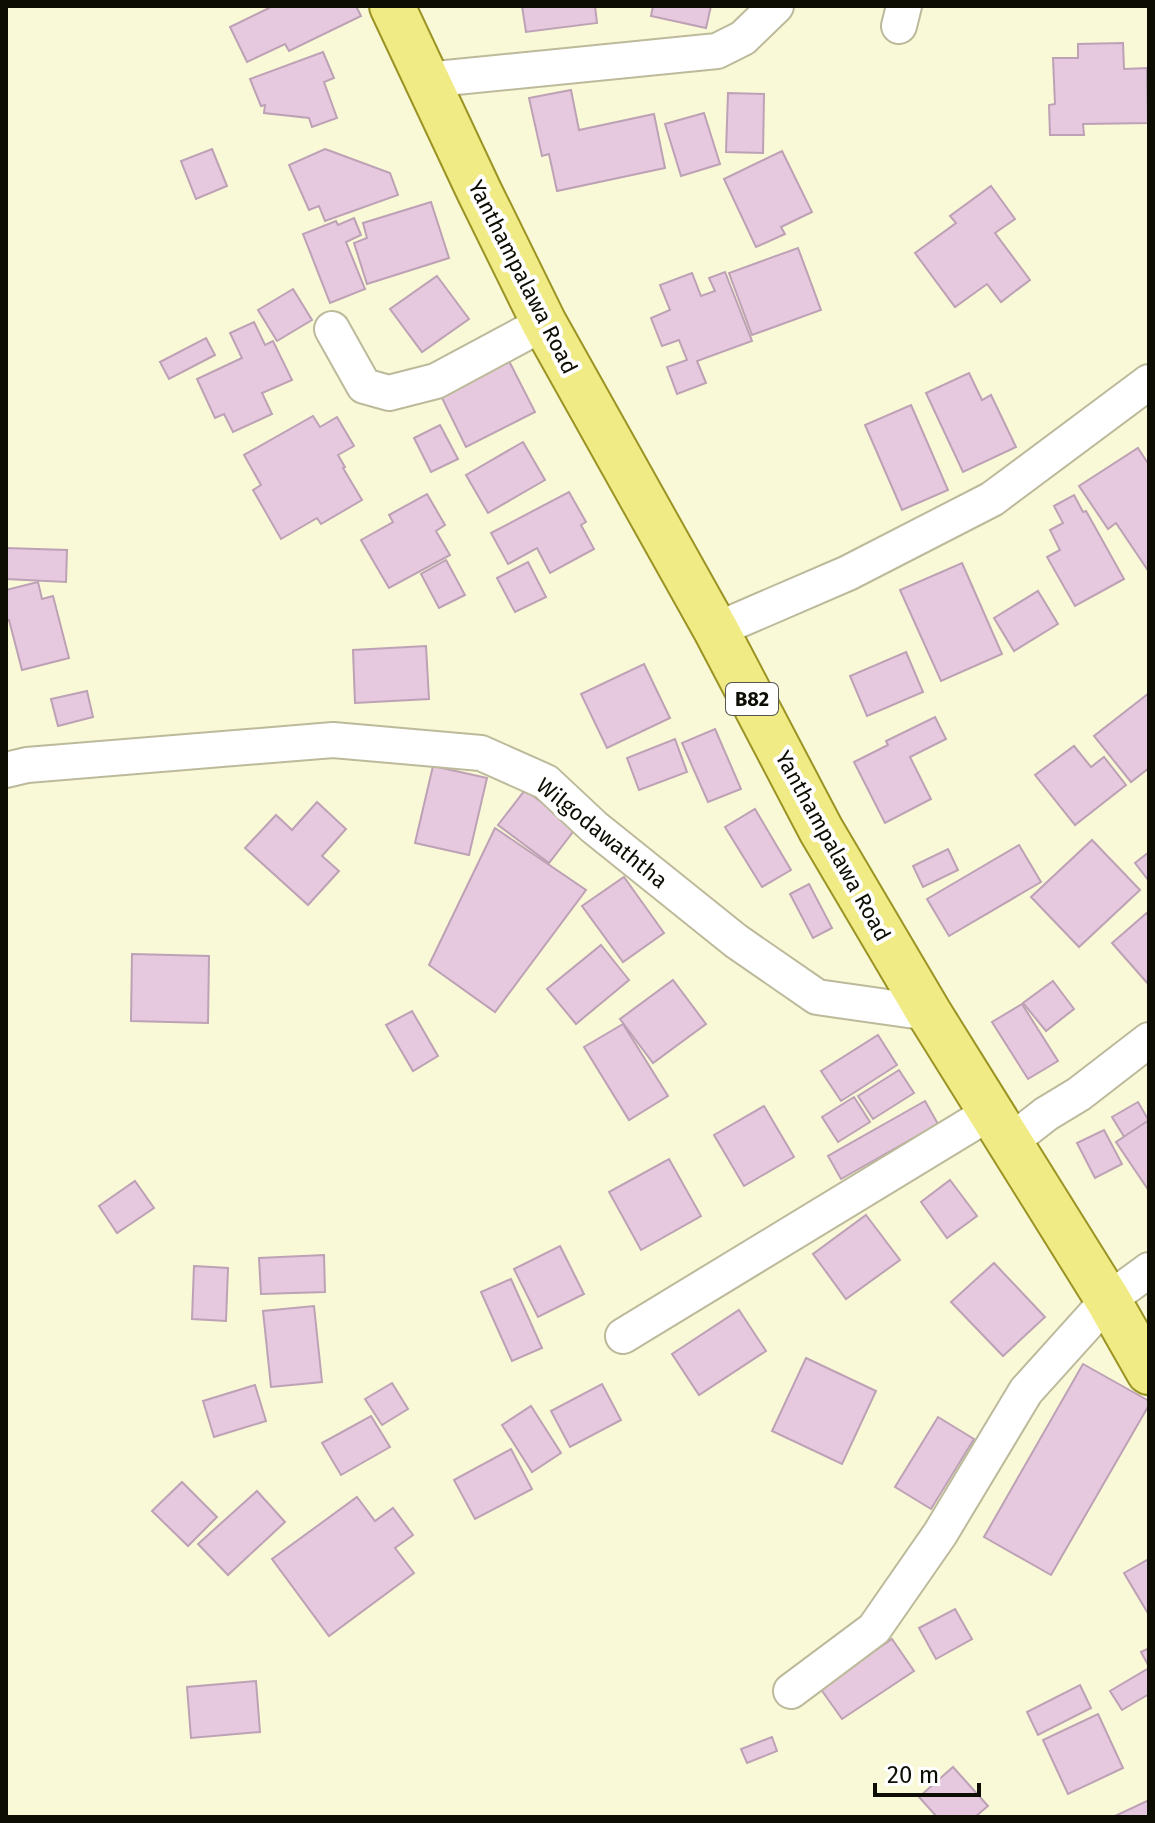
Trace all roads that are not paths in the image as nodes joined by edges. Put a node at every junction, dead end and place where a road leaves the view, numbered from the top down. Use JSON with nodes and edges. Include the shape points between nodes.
{"nodes":[{"id":1,"x":392,"y":6,"type":"edge"},
{"id":2,"x":776,"y":6,"type":"edge"},
{"id":3,"x":426,"y":80,"type":"junction"},
{"id":4,"x":544,"y":323,"type":"junction"},
{"id":5,"x":332,"y":329,"type":"dead end"},
{"id":6,"x":1149,"y":382,"type":"edge"},
{"id":7,"x":716,"y":630,"type":"junction"},
{"id":8,"x":6,"y":770,"type":"edge"},
{"id":9,"x":929,"y":1013,"type":"junction"},
{"id":10,"x":1149,"y":1040,"type":"edge"},
{"id":11,"x":1001,"y":1127,"type":"junction"},
{"id":12,"x":1149,"y":1270,"type":"edge"},
{"id":13,"x":1108,"y":1300,"type":"junction"},
{"id":14,"x":623,"y":1336,"type":"dead end"},
{"id":15,"x":1149,"y":1372,"type":"edge"},
{"id":16,"x":791,"y":1691,"type":"dead end"}],
"edges":[{"from":1,"to":3,"type":"main road","name":"Yanthampalawa Road","number":"B82"},
{"from":2,"to":3,"type":"street","via":[[743,38],[717,51]]},
{"from":3,"to":4,"type":"main road","name":"Yanthampalawa Road","number":"B82"},
{"from":4,"to":5,"type":"street","via":[[436,381],[389,393],[364,386]]},
{"from":4,"to":7,"type":"main road","name":"Yanthampalawa Road","number":"B82"},
{"from":6,"to":7,"type":"street","via":[[992,499],[848,573]]},
{"from":7,"to":9,"type":"main road","name":"Yanthampalawa Road","number":"B82","via":[[821,830]]},
{"from":8,"to":9,"type":"street","name":"Wilgodawaththa","via":[[333,740],[481,753],[546,782],[736,941],[817,997]]},
{"from":9,"to":11,"type":"main road","name":"Yanthampalawa Road","number":"B82"},
{"from":10,"to":11,"type":"street","via":[[1046,1114]]},
{"from":11,"to":13,"type":"main road","name":"Yanthampalawa Road","number":"B82"},
{"from":11,"to":14,"type":"street"},
{"from":12,"to":13,"type":"street"},
{"from":13,"to":15,"type":"main road","name":"Yanthampalawa Road","number":"B82"},
{"from":13,"to":16,"type":"street","via":[[1026,1391],[940,1534],[874,1629]]}]}
